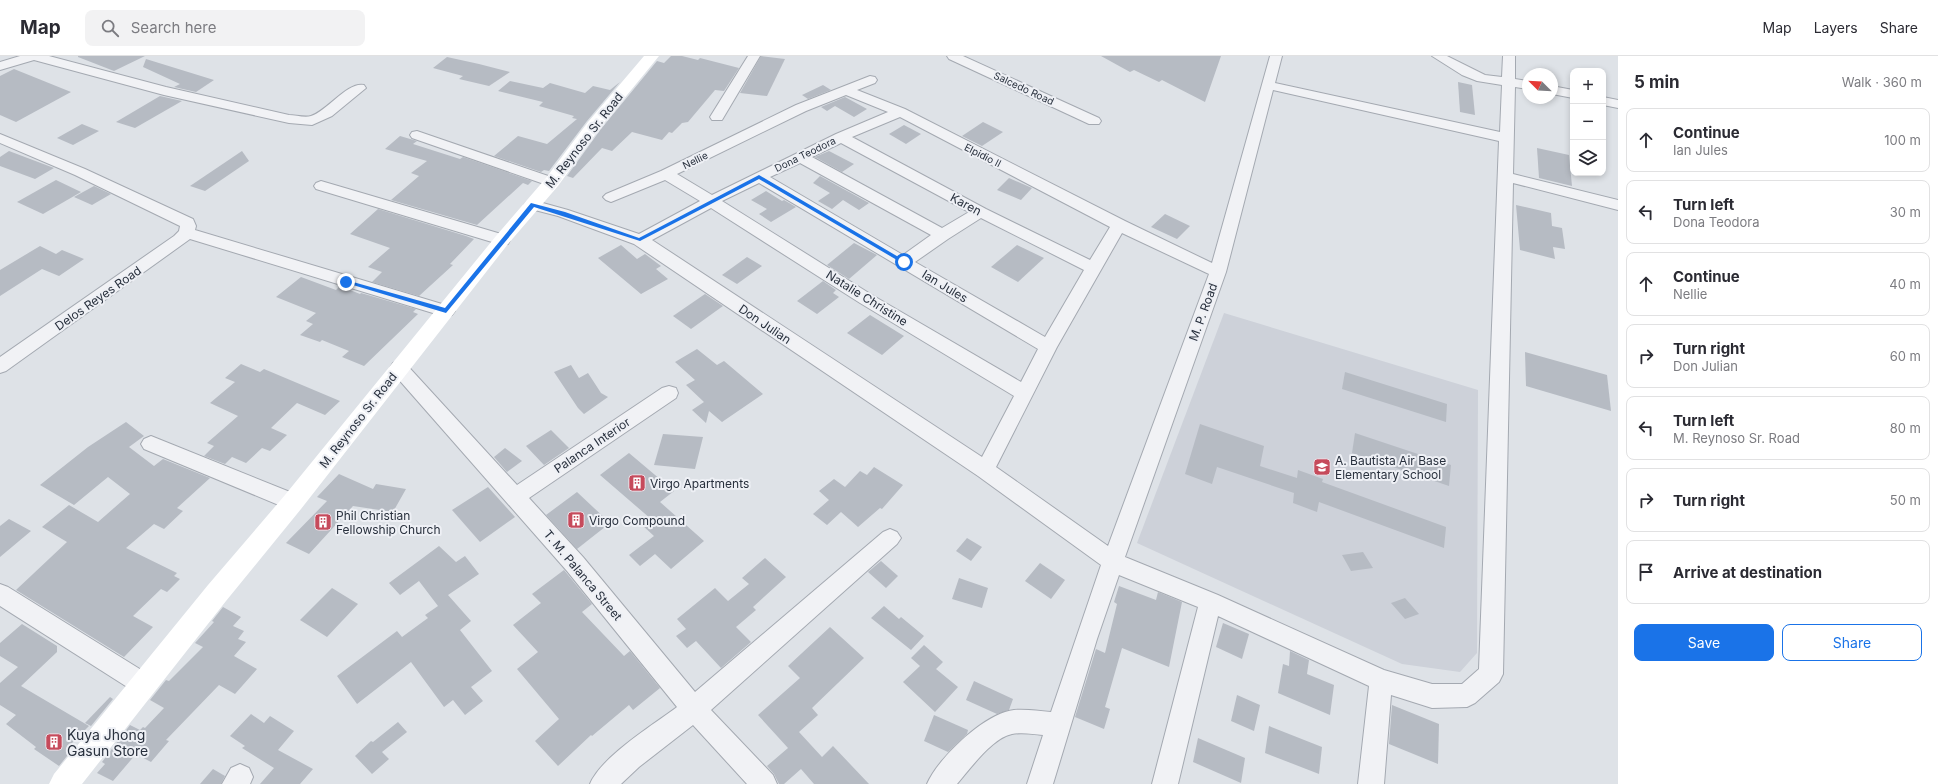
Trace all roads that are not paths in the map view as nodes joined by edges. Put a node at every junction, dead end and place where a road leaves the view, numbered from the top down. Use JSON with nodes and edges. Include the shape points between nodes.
{"nodes":[{"id":1,"x":34,"y":56,"type":"edge"},
{"id":2,"x":45,"y":56,"type":"edge"},
{"id":3,"x":50,"y":56,"type":"edge"},
{"id":4,"x":652,"y":56,"type":"edge"},
{"id":5,"x":754,"y":56,"type":"edge"},
{"id":6,"x":953,"y":56,"type":"edge"},
{"id":7,"x":1276,"y":56,"type":"edge"},
{"id":8,"x":1438,"y":56,"type":"edge"},
{"id":9,"x":1509,"y":56,"type":"edge"},
{"id":10,"x":0,"y":66,"type":"edge"},
{"id":11,"x":870,"y":80,"type":"dead end"},
{"id":12,"x":1269,"y":81,"type":"junction"},
{"id":13,"x":1519,"y":83,"type":"edge"},
{"id":14,"x":359,"y":88,"type":"dead end"},
{"id":15,"x":846,"y":90,"type":"junction"},
{"id":16,"x":1558,"y":91,"type":"edge"},
{"id":17,"x":1570,"y":93,"type":"edge"},
{"id":18,"x":1606,"y":102,"type":"edge"},
{"id":19,"x":1618,"y":104,"type":"edge"},
{"id":20,"x":900,"y":112,"type":"junction"},
{"id":21,"x":717,"y":117,"type":"dead end"},
{"id":22,"x":1094,"y":121,"type":"dead end"},
{"id":23,"x":1506,"y":133,"type":"junction"},
{"id":24,"x":417,"y":135,"type":"dead end"},
{"id":25,"x":840,"y":137,"type":"junction"},
{"id":26,"x":0,"y":138,"type":"edge"},
{"id":27,"x":801,"y":156,"type":"junction"},
{"id":28,"x":666,"y":174,"type":"junction"},
{"id":29,"x":759,"y":177,"type":"junction"},
{"id":30,"x":1505,"y":177,"type":"junction"},
{"id":31,"x":552,"y":182,"type":"junction"},
{"id":32,"x":321,"y":186,"type":"dead end"},
{"id":33,"x":611,"y":197,"type":"dead end"},
{"id":34,"x":711,"y":201,"type":"junction"},
{"id":35,"x":532,"y":205,"type":"junction"},
{"id":36,"x":1618,"y":206,"type":"edge"},
{"id":37,"x":981,"y":212,"type":"junction"},
{"id":38,"x":1119,"y":226,"type":"junction"},
{"id":39,"x":187,"y":228,"type":"junction"},
{"id":40,"x":942,"y":235,"type":"junction"},
{"id":41,"x":502,"y":240,"type":"junction"},
{"id":42,"x":640,"y":240,"type":"junction"},
{"id":43,"x":904,"y":262,"type":"junction"},
{"id":44,"x":1093,"y":268,"type":"junction"},
{"id":45,"x":1218,"y":272,"type":"junction"},
{"id":46,"x":446,"y":311,"type":"junction"},
{"id":47,"x":1048,"y":347,"type":"junction"},
{"id":48,"x":0,"y":366,"type":"edge"},
{"id":49,"x":399,"y":368,"type":"junction"},
{"id":50,"x":669,"y":393,"type":"dead end"},
{"id":51,"x":1024,"y":393,"type":"junction"},
{"id":52,"x":151,"y":444,"type":"dead end"},
{"id":53,"x":985,"y":470,"type":"junction"},
{"id":54,"x":515,"y":497,"type":"junction"},
{"id":55,"x":293,"y":502,"type":"junction"},
{"id":56,"x":890,"y":538,"type":"dead end"},
{"id":57,"x":1113,"y":562,"type":"junction"},
{"id":58,"x":0,"y":594,"type":"edge"},
{"id":59,"x":1210,"y":602,"type":"junction"},
{"id":60,"x":1381,"y":680,"type":"junction"},
{"id":61,"x":143,"y":684,"type":"junction"},
{"id":62,"x":694,"y":709,"type":"junction"},
{"id":63,"x":1060,"y":725,"type":"junction"},
{"id":64,"x":944,"y":780,"type":"edge"},
{"id":65,"x":64,"y":784,"type":"edge"},
{"id":66,"x":603,"y":784,"type":"edge"},
{"id":67,"x":764,"y":784,"type":"edge"},
{"id":68,"x":1040,"y":784,"type":"edge"},
{"id":69,"x":1165,"y":784,"type":"edge"},
{"id":70,"x":1372,"y":784,"type":"edge"}],
"edges":[{"from":1,"to":10,"type":"street"},
{"from":1,"to":14,"type":"street","via":[[164,91],[312,121],[327,113]]},
{"from":2,"to":3,"type":"street"},
{"from":4,"to":31,"type":"street","name":"M. Reynoso Sr. Road","via":[[594,125]]},
{"from":5,"to":21,"type":"street"},
{"from":6,"to":22,"type":"street","name":"Salcedo Road"},
{"from":7,"to":12,"type":"street","name":"M. P. Road"},
{"from":8,"to":13,"type":"street","via":[[1482,78]]},
{"from":9,"to":13,"type":"street","name":"Don Julian"},
{"from":11,"to":15,"type":"street","name":"Nellie"},
{"from":12,"to":23,"type":"street"},
{"from":12,"to":45,"type":"street","name":"M. P. Road"},
{"from":13,"to":23,"type":"street","name":"Don Julian"},
{"from":15,"to":20,"type":"street","name":"Elpidio II"},
{"from":15,"to":28,"type":"street","name":"Nellie","via":[[801,108]]},
{"from":16,"to":17,"type":"street"},
{"from":18,"to":19,"type":"street"},
{"from":20,"to":25,"type":"street","name":"Dona Teodora"},
{"from":20,"to":38,"type":"street","name":"Elpidio II"},
{"from":23,"to":30,"type":"street","name":"Don Julian"},
{"from":24,"to":31,"type":"street"},
{"from":25,"to":27,"type":"street","name":"Dona Teodora"},
{"from":25,"to":37,"type":"street","name":"Karen"},
{"from":26,"to":39,"type":"street","via":[[80,172]]},
{"from":27,"to":29,"type":"street","name":"Dona Teodora"},
{"from":27,"to":40,"type":"street"},
{"from":28,"to":33,"type":"street"},
{"from":28,"to":34,"type":"street","name":"Nellie"},
{"from":29,"to":34,"type":"street","name":"Dona Teodora"},
{"from":29,"to":43,"type":"street","name":"Ian Jules"},
{"from":30,"to":36,"type":"street"},
{"from":30,"to":60,"type":"street","name":"Don Julian","via":[[1492,674],[1467,695],[1432,696]]},
{"from":31,"to":35,"type":"street","name":"M. Reynoso Sr. Road"},
{"from":32,"to":41,"type":"street"},
{"from":34,"to":42,"type":"street"},
{"from":34,"to":51,"type":"street","name":"Natalie Christine","via":[[866,299]]},
{"from":35,"to":41,"type":"street","name":"M. Reynoso Sr. Road"},
{"from":35,"to":42,"type":"street","name":"Don Julian"},
{"from":37,"to":40,"type":"street"},
{"from":37,"to":44,"type":"street","name":"Karen"},
{"from":38,"to":44,"type":"street"},
{"from":38,"to":45,"type":"street","name":"Elpidio II"},
{"from":39,"to":46,"type":"street","via":[[346,282]]},
{"from":39,"to":48,"type":"street","name":"Delos Reyes Road","via":[[180,240]]},
{"from":40,"to":43,"type":"street"},
{"from":41,"to":46,"type":"street","name":"M. Reynoso Sr. Road"},
{"from":42,"to":53,"type":"street","name":"Don Julian"},
{"from":43,"to":47,"type":"street","name":"Ian Jules"},
{"from":44,"to":47,"type":"street"},
{"from":45,"to":57,"type":"street","name":"M. P. Road"},
{"from":46,"to":49,"type":"street","name":"M. Reynoso Sr. Road"},
{"from":47,"to":51,"type":"street"},
{"from":49,"to":54,"type":"street","name":"T. M. Palanca Street"},
{"from":49,"to":55,"type":"street","name":"M. Reynoso Sr. Road"},
{"from":50,"to":54,"type":"street","name":"Palanca Interior"},
{"from":51,"to":53,"type":"street"},
{"from":52,"to":55,"type":"street"},
{"from":53,"to":57,"type":"street","name":"Don Julian"},
{"from":54,"to":62,"type":"street","name":"T. M. Palanca Street","via":[[575,564]]},
{"from":55,"to":61,"type":"street","name":"M. Reynoso Sr. Road"},
{"from":56,"to":62,"type":"street"},
{"from":57,"to":59,"type":"street","name":"Don Julian"},
{"from":57,"to":63,"type":"street","name":"M. P. Road"},
{"from":58,"to":61,"type":"street"},
{"from":59,"to":60,"type":"street","name":"Don Julian"},
{"from":59,"to":69,"type":"street"},
{"from":60,"to":70,"type":"street"},
{"from":61,"to":65,"type":"street","name":"M. Reynoso Sr. Road"},
{"from":62,"to":66,"type":"street","via":[[630,758]]},
{"from":62,"to":67,"type":"street","name":"T. M. Palanca Street"},
{"from":63,"to":64,"type":"street","via":[[1011,722],[998,727],[982,739]]},
{"from":63,"to":68,"type":"street","name":"M. P. Road"}]}
